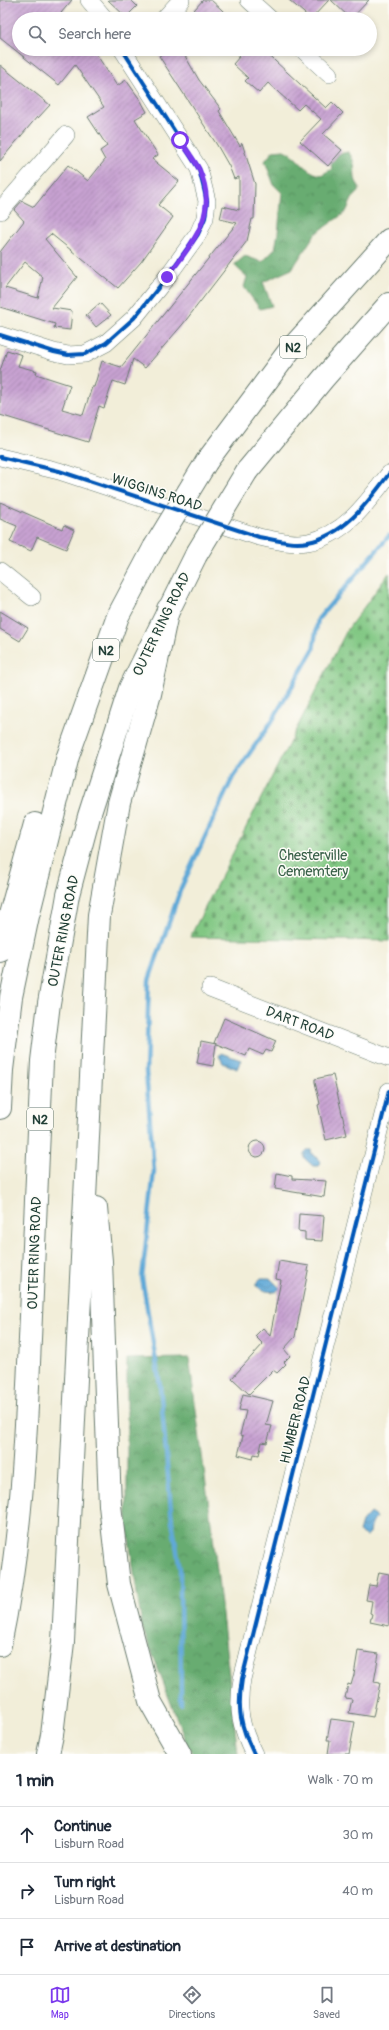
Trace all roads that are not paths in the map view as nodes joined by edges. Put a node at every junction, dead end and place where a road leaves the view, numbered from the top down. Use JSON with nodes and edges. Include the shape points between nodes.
{"nodes":[{"id":1,"x":90,"y":0,"type":"edge"},
{"id":2,"x":181,"y":0,"type":"edge"},
{"id":3,"x":249,"y":0,"type":"edge"},
{"id":4,"x":99,"y":12,"type":"edge"},
{"id":5,"x":170,"y":12,"type":"edge"},
{"id":6,"x":262,"y":12,"type":"edge"},
{"id":7,"x":131,"y":56,"type":"edge"},
{"id":8,"x":310,"y":56,"type":"edge"},
{"id":9,"x":329,"y":74,"type":"dead end"},
{"id":10,"x":66,"y":136,"type":"dead end"},
{"id":11,"x":0,"y":211,"type":"edge"},
{"id":12,"x":389,"y":240,"type":"edge"},
{"id":13,"x":389,"y":304,"type":"edge"},
{"id":14,"x":0,"y":335,"type":"edge"},
{"id":15,"x":0,"y":457,"type":"edge"},
{"id":16,"x":389,"y":474,"type":"edge"},
{"id":17,"x":0,"y":571,"type":"edge"},
{"id":18,"x":32,"y":597,"type":"dead end"},
{"id":19,"x":168,"y":609,"type":"junction"},
{"id":20,"x":68,"y":756,"type":"junction"},
{"id":21,"x":0,"y":951,"type":"edge"},
{"id":22,"x":210,"y":988,"type":"dead end"},
{"id":23,"x":389,"y":1058,"type":"edge"},
{"id":24,"x":389,"y":1091,"type":"edge"},
{"id":25,"x":0,"y":1108,"type":"edge"},
{"id":26,"x":89,"y":1137,"type":"junction"},
{"id":27,"x":0,"y":1646,"type":"edge"},
{"id":28,"x":48,"y":1754,"type":"edge"},
{"id":29,"x":180,"y":1754,"type":"edge"},
{"id":30,"x":254,"y":1754,"type":"edge"}],
"edges":[{"from":1,"to":4,"type":"street"},
{"from":2,"to":5,"type":"street"},
{"from":3,"to":6,"type":"street"},
{"from":7,"to":14,"type":"street","via":[[199,169],[206,201],[205,218],[198,234],[134,318],[106,344],[84,354],[68,355]]},
{"from":8,"to":9,"type":"street"},
{"from":10,"to":11,"type":"street"},
{"from":12,"to":20,"type":"highway","number":"N2","bridge":true,"via":[[289,352],[206,461],[154,548],[118,616]]},
{"from":13,"to":19,"type":"highway","name":"OUTER RING ROAD","number":"N2","bridge":true,"via":[[247,471],[196,555]]},
{"from":15,"to":16,"type":"street","name":"WIGGINS ROAD","via":[[59,471],[259,537],[286,543],[308,542],[326,536],[348,522],[366,505]]},
{"from":17,"to":18,"type":"street"},
{"from":19,"to":26,"type":"highway","via":[[150,694],[119,803],[99,915]]},
{"from":19,"to":27,"type":"highway","name":"OUTER RING ROAD","number":"N2","via":[[130,688],[101,778],[68,895],[50,995],[42,1061],[21,1499],[14,1568]]},
{"from":20,"to":21,"type":"highway","via":[[35,825]]},
{"from":20,"to":25,"type":"highway","number":"N2","via":[[28,916],[11,997]]},
{"from":22,"to":23,"type":"street","name":"DART ROAD"},
{"from":24,"to":30,"type":"street","name":"HUMBER ROAD","via":[[242,1679],[239,1710],[241,1724]]},
{"from":26,"to":28,"type":"highway","via":[[63,1642]]},
{"from":26,"to":29,"type":"highway","via":[[101,1261],[110,1505],[120,1584],[150,1701]]}]}
